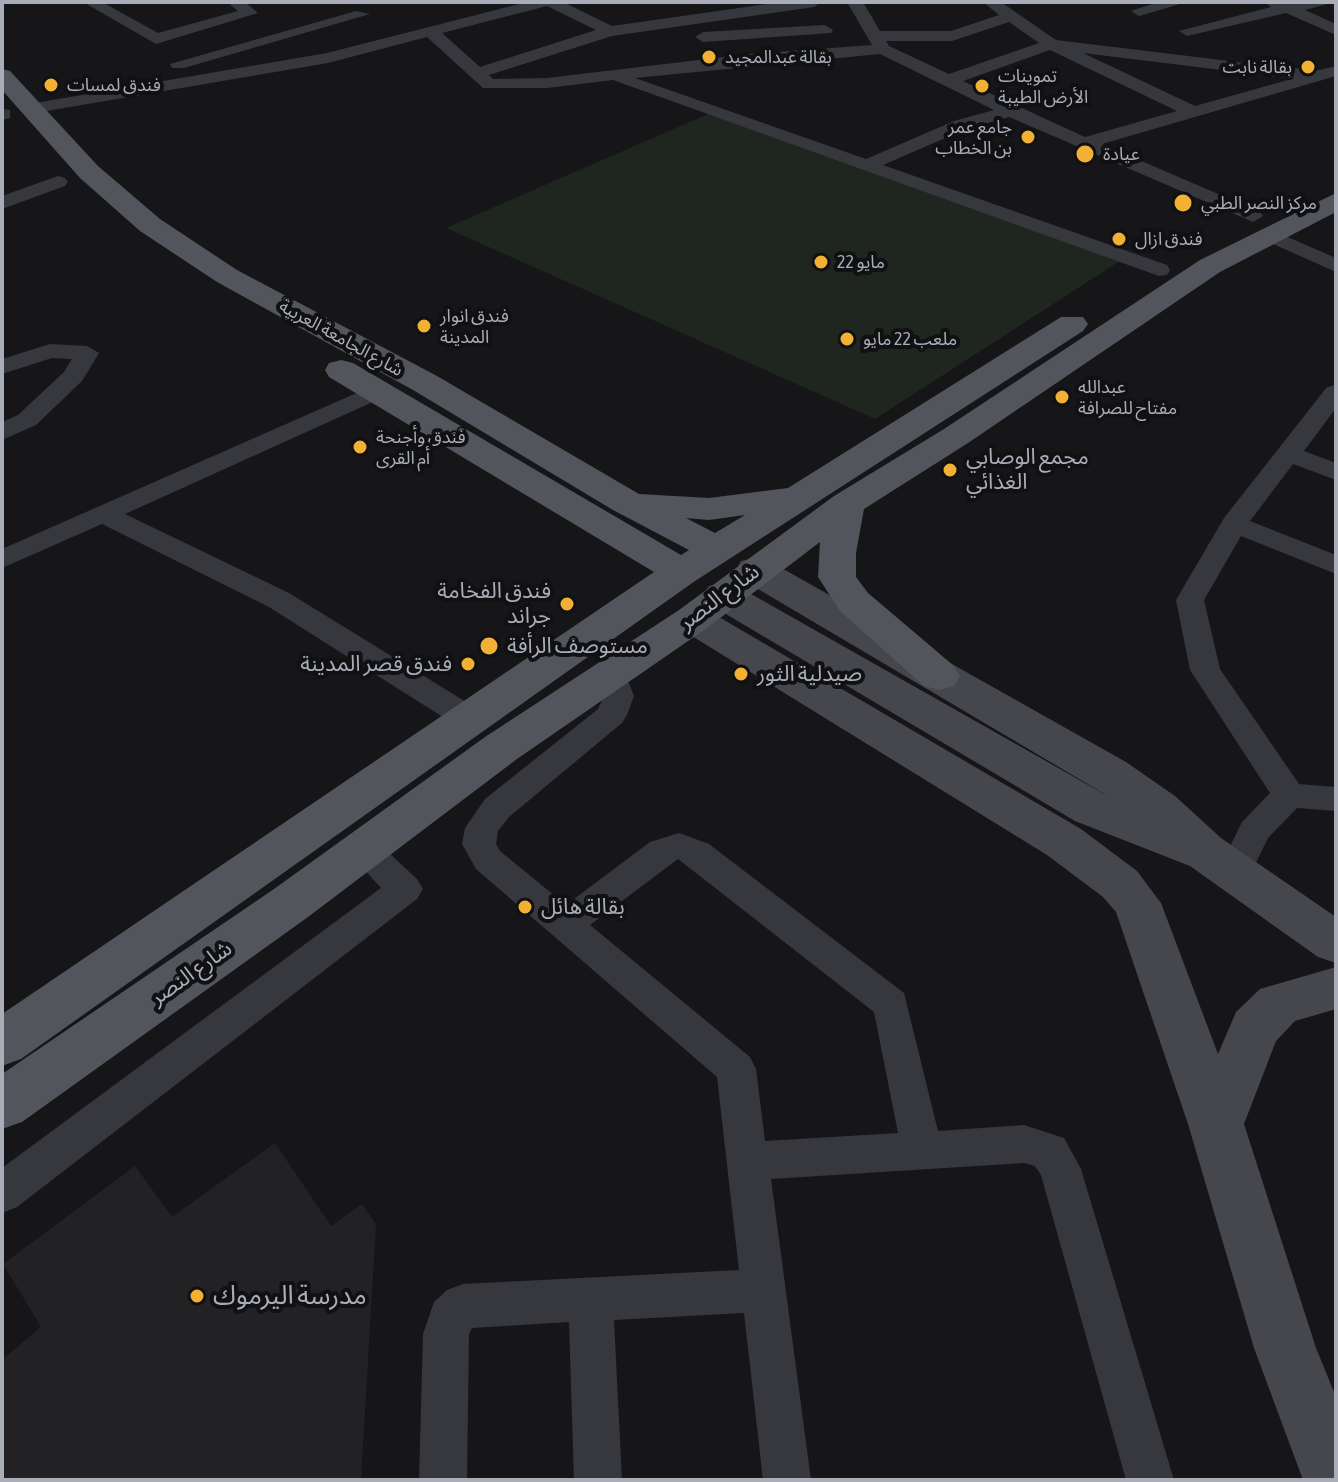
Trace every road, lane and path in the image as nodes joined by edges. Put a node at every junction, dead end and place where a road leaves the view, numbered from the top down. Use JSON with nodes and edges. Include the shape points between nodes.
{"nodes":[{"id":1,"x":91,"y":2,"type":"edge"},
{"id":2,"x":235,"y":2,"type":"edge"},
{"id":3,"x":548,"y":2,"type":"edge"},
{"id":4,"x":814,"y":2,"type":"edge"},
{"id":5,"x":855,"y":2,"type":"edge"},
{"id":6,"x":991,"y":2,"type":"edge"},
{"id":7,"x":1179,"y":2,"type":"edge"},
{"id":8,"x":1272,"y":2,"type":"edge"},
{"id":9,"x":1327,"y":2,"type":"edge"},
{"id":10,"x":1288,"y":8,"type":"junction"},
{"id":11,"x":1139,"y":11,"type":"dead end"},
{"id":12,"x":362,"y":14,"type":"dead end"},
{"id":13,"x":1011,"y":16,"type":"junction"},
{"id":14,"x":613,"y":30,"type":"junction"},
{"id":15,"x":825,"y":30,"type":"dead end"},
{"id":16,"x":1336,"y":30,"type":"edge"},
{"id":17,"x":1187,"y":31,"type":"dead end"},
{"id":18,"x":431,"y":32,"type":"junction"},
{"id":19,"x":952,"y":36,"type":"junction"},
{"id":20,"x":880,"y":43,"type":"junction"},
{"id":21,"x":1051,"y":44,"type":"junction"},
{"id":22,"x":476,"y":73,"type":"junction"},
{"id":23,"x":1328,"y":73,"type":"edge"},
{"id":24,"x":2,"y":76,"type":"edge"},
{"id":25,"x":613,"y":76,"type":"junction"},
{"id":26,"x":947,"y":80,"type":"junction"},
{"id":27,"x":61,"y":103,"type":"junction"},
{"id":28,"x":1010,"y":111,"type":"junction"},
{"id":29,"x":1193,"y":112,"type":"junction"},
{"id":30,"x":9,"y":113,"type":"edge"},
{"id":31,"x":1084,"y":143,"type":"junction"},
{"id":32,"x":868,"y":165,"type":"junction"},
{"id":33,"x":1336,"y":178,"type":"edge"},
{"id":34,"x":67,"y":191,"type":"joint"},
{"id":35,"x":1336,"y":201,"type":"edge"},
{"id":36,"x":2,"y":203,"type":"edge"},
{"id":37,"x":1261,"y":225,"type":"junction"},
{"id":38,"x":117,"y":236,"type":"dead end"},
{"id":39,"x":1336,"y":266,"type":"edge"},
{"id":40,"x":1159,"y":270,"type":"junction"},
{"id":41,"x":2,"y":367,"type":"edge"},
{"id":42,"x":377,"y":391,"type":"junction"},
{"id":43,"x":1335,"y":393,"type":"edge"},
{"id":44,"x":936,"y":408,"type":"junction"},
{"id":45,"x":972,"y":425,"type":"junction"},
{"id":46,"x":899,"y":431,"type":"junction"},
{"id":47,"x":2,"y":432,"type":"edge"},
{"id":48,"x":938,"y":448,"type":"junction"},
{"id":49,"x":1287,"y":453,"type":"junction"},
{"id":50,"x":1336,"y":472,"type":"edge"},
{"id":51,"x":834,"y":492,"type":"junction"},
{"id":52,"x":610,"y":511,"type":"junction"},
{"id":53,"x":101,"y":513,"type":"junction"},
{"id":54,"x":1234,"y":524,"type":"junction"},
{"id":55,"x":718,"y":550,"type":"junction"},
{"id":56,"x":2,"y":559,"type":"edge"},
{"id":57,"x":1336,"y":565,"type":"edge"},
{"id":58,"x":702,"y":589,"type":"junction"},
{"id":59,"x":611,"y":672,"type":"junction"},
{"id":60,"x":939,"y":676,"type":"junction"},
{"id":61,"x":468,"y":718,"type":"junction"},
{"id":62,"x":1289,"y":795,"type":"junction"},
{"id":63,"x":1336,"y":799,"type":"edge"},
{"id":64,"x":323,"y":821,"type":"junction"},
{"id":65,"x":362,"y":848,"type":"junction"},
{"id":66,"x":1219,"y":862,"type":"junction"},
{"id":67,"x":249,"y":872,"type":"junction"},
{"id":68,"x":291,"y":903,"type":"junction"},
{"id":69,"x":566,"y":924,"type":"junction"},
{"id":70,"x":1336,"y":943,"type":"edge"},
{"id":71,"x":1336,"y":988,"type":"edge"},
{"id":72,"x":2,"y":1043,"type":"edge"},
{"id":73,"x":2,"y":1105,"type":"edge"},
{"id":74,"x":1216,"y":1124,"type":"junction"},
{"id":75,"x":921,"y":1148,"type":"junction"},
{"id":76,"x":750,"y":1161,"type":"junction"},
{"id":77,"x":2,"y":1193,"type":"edge"},
{"id":78,"x":765,"y":1290,"type":"junction"},
{"id":79,"x":591,"y":1299,"type":"junction"},
{"id":80,"x":443,"y":1480,"type":"edge"},
{"id":81,"x":598,"y":1480,"type":"edge"},
{"id":82,"x":787,"y":1480,"type":"edge"},
{"id":83,"x":1150,"y":1480,"type":"edge"},
{"id":84,"x":1336,"y":1480,"type":"edge"}],
"edges":[{"from":1,"to":2,"type":"street","via":[[156,39],[250,13]]},
{"from":3,"to":14,"type":"street"},
{"from":3,"to":18,"type":"street"},
{"from":4,"to":14,"type":"street"},
{"from":5,"to":20,"type":"street"},
{"from":6,"to":13,"type":"street"},
{"from":7,"to":11,"type":"street"},
{"from":8,"to":10,"type":"street"},
{"from":9,"to":10,"type":"street"},
{"from":10,"to":16,"type":"street"},
{"from":10,"to":17,"type":"street"},
{"from":12,"to":27,"type":"street","via":[[129,75]]},
{"from":13,"to":19,"type":"street"},
{"from":13,"to":21,"type":"street"},
{"from":14,"to":15,"type":"street","via":[[635,43]]},
{"from":14,"to":22,"type":"street"},
{"from":18,"to":22,"type":"street"},
{"from":18,"to":27,"type":"street","via":[[328,58]]},
{"from":19,"to":20,"type":"street"},
{"from":19,"to":21,"type":"street"},
{"from":20,"to":25,"type":"street"},
{"from":20,"to":26,"type":"street"},
{"from":21,"to":23,"type":"street"},
{"from":21,"to":26,"type":"street"},
{"from":21,"to":29,"type":"street"},
{"from":22,"to":25,"type":"street","via":[[489,84]]},
{"from":23,"to":29,"type":"street"},
{"from":24,"to":30,"type":"main road","name":"شارع الجامعة العربية"},
{"from":25,"to":32,"type":"street"},
{"from":26,"to":28,"type":"street"},
{"from":27,"to":30,"type":"street"},
{"from":28,"to":31,"type":"street"},
{"from":28,"to":32,"type":"street","via":[[960,125]]},
{"from":29,"to":31,"type":"street"},
{"from":30,"to":34,"type":"main road","name":"شارع الجامعة العربية"},
{"from":30,"to":52,"type":"main road","name":"شارع الجامعة العربية","via":[[150,225],[227,276],[425,383]]},
{"from":31,"to":37,"type":"street"},
{"from":32,"to":40,"type":"street"},
{"from":33,"to":37,"type":"main road","name":"شارع النصر"},
{"from":34,"to":36,"type":"street"},
{"from":35,"to":37,"type":"main road","name":"شارع النصر"},
{"from":37,"to":39,"type":"street"},
{"from":37,"to":40,"type":"main road","name":"شارع النصر"},
{"from":37,"to":45,"type":"main road","name":"شارع النصر","via":[[1210,266]]},
{"from":38,"to":42,"type":"main road","name":"شارع الجامعة العربية","via":[[152,262]]},
{"from":40,"to":44,"type":"main road","name":"شارع النصر"},
{"from":41,"to":47,"type":"street","via":[[50,351],[87,353],[74,376],[39,409]]},
{"from":42,"to":52,"type":"main road","name":"شارع الجامعة العربية"},
{"from":42,"to":53,"type":"street"},
{"from":43,"to":49,"type":"street"},
{"from":44,"to":45,"type":"main road","via":[[947,421]]},
{"from":44,"to":46,"type":"main road","name":"شارع النصر"},
{"from":45,"to":48,"type":"main road","name":"شارع النصر"},
{"from":46,"to":48,"type":"main road","via":[[926,438]]},
{"from":46,"to":51,"type":"main road","name":"شارع النصر"},
{"from":48,"to":51,"type":"main road","name":"شارع النصر"},
{"from":49,"to":50,"type":"street"},
{"from":49,"to":54,"type":"street"},
{"from":51,"to":52,"type":"main road","via":[[738,507]]},
{"from":51,"to":55,"type":"main road","name":"شارع النصر"},
{"from":51,"to":58,"type":"main road","name":"شارع النصر"},
{"from":51,"to":60,"type":"main road","via":[[837,577],[854,602]]},
{"from":52,"to":55,"type":"main road","name":"شارع الجامعة العربية"},
{"from":52,"to":58,"type":"main road","via":[[646,569]]},
{"from":53,"to":56,"type":"street"},
{"from":53,"to":61,"type":"street","via":[[279,600]]},
{"from":54,"to":57,"type":"street"},
{"from":54,"to":62,"type":"street","via":[[1190,600],[1205,670]]},
{"from":55,"to":58,"type":"main road","name":"شارع النصر"},
{"from":58,"to":59,"type":"main road","name":"شارع النصر"},
{"from":58,"to":60,"type":"street"},
{"from":58,"to":61,"type":"main road","name":"شارع النصر"},
{"from":58,"to":66,"type":"street","via":[[1091,809]]},
{"from":58,"to":74,"type":"street","via":[[1120,884],[1137,903]]},
{"from":59,"to":65,"type":"main road","name":"شارع النصر"},
{"from":59,"to":69,"type":"street","via":[[619,696],[611,715],[497,808],[479,836],[488,860]]},
{"from":60,"to":66,"type":"street","via":[[1123,782]]},
{"from":61,"to":64,"type":"main road","name":"شارع النصر"},
{"from":62,"to":63,"type":"street"},
{"from":62,"to":66,"type":"street"},
{"from":64,"to":65,"type":"main road","via":[[338,841]]},
{"from":64,"to":67,"type":"main road","name":"شارع النصر"},
{"from":65,"to":68,"type":"main road","name":"شارع النصر"},
{"from":65,"to":77,"type":"street","via":[[405,889]]},
{"from":66,"to":70,"type":"street"},
{"from":67,"to":68,"type":"main road","via":[[281,866],[300,884]]},
{"from":67,"to":72,"type":"main road","name":"شارع النصر"},
{"from":68,"to":73,"type":"main road","name":"شارع النصر"},
{"from":69,"to":75,"type":"street","via":[[662,851],[679,846],[697,853],[891,1004]]},
{"from":69,"to":76,"type":"street","via":[[736,1069]]},
{"from":71,"to":74,"type":"street","via":[[1278,1004],[1255,1028]]},
{"from":74,"to":84,"type":"street","via":[[1285,1348]]},
{"from":75,"to":76,"type":"street"},
{"from":75,"to":83,"type":"street","via":[[1024,1144],[1049,1151],[1060,1169]]},
{"from":76,"to":78,"type":"street"},
{"from":78,"to":79,"type":"street"},
{"from":78,"to":82,"type":"street"},
{"from":79,"to":80,"type":"street","via":[[479,1302],[463,1306],[450,1318]]},
{"from":79,"to":81,"type":"street"}]}
